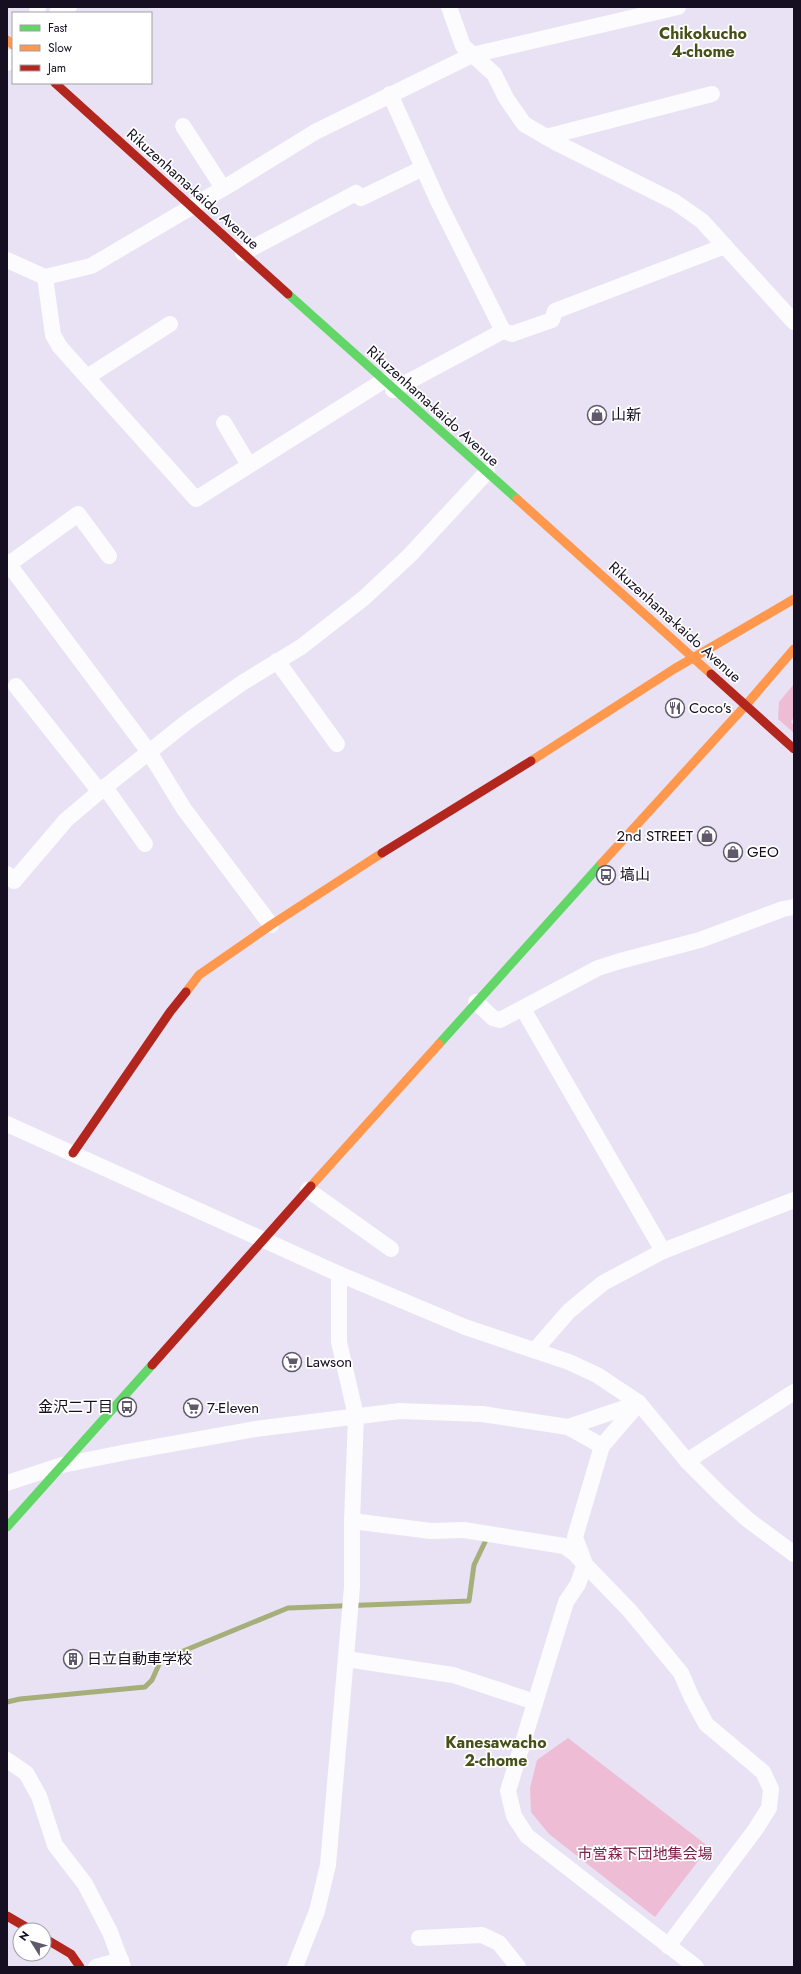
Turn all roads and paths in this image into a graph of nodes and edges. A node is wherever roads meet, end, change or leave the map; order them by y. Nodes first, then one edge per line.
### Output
1 (69, 7) edge
2 (449, 7) edge
3 (678, 7) edge
4 (59, 12) edge
5 (472, 55) junction
6 (56, 84) edge
7 (390, 94) junction
8 (712, 94) dead end
9 (183, 126) dead end
10 (546, 137) junction
11 (423, 168) junction
12 (223, 188) junction
13 (191, 206) junction
14 (725, 246) junction
15 (243, 253) junction
16 (7, 260) edge
17 (45, 277) junction
18 (794, 322) edge
19 (170, 324) dead end
20 (503, 331) junction
21 (87, 377) junction
22 (388, 385) junction
23 (224, 423) dead end
24 (249, 465) junction
25 (487, 472) junction
26 (109, 556) dead end
27 (8, 563) edge
28 (794, 599) edge
29 (794, 650) edge
30 (692, 658) junction
31 (277, 662) junction
32 (16, 686) dead end
33 (746, 705) junction
34 (337, 744) dead end
35 (794, 749) edge
36 (149, 752) junction
37 (103, 790) junction
38 (145, 844) dead end
39 (7, 874) edge
40 (794, 907) edge
41 (271, 925) junction
42 (476, 1002) junction
43 (523, 1009) junction
44 (7, 1124) edge
45 (73, 1153) junction
46 (308, 1190) junction
47 (794, 1200) edge
48 (265, 1239) junction
49 (391, 1249) dead end
50 (663, 1251) junction
51 (339, 1274) junction
52 (535, 1350) junction
53 (794, 1392) edge
54 (639, 1403) junction
55 (356, 1416) junction
56 (568, 1427) junction
57 (602, 1446) junction
58 (687, 1460) junction
59 (62, 1465) junction
60 (7, 1483) edge
61 (352, 1521) junction
62 (7, 1527) edge
63 (794, 1554) edge
64 (585, 1564) junction
65 (346, 1659) junction
66 (535, 1702) junction
67 (7, 1760) edge
68 (7, 1916) edge
69 (17, 1922) edge
70 (419, 1938) dead end
71 (52, 1943) edge
72 (668, 1946) junction
73 (122, 1963) edge
74 (80, 1967) edge
75 (96, 1967) edge
76 (295, 1967) edge
77 (518, 1967) edge
78 (696, 1967) edge

1 - 4 street
2 - 5 street
3 - 5 street
5 - 7 street
5 - 10 street
6 - 13 main road, Rikuzenhama-kaido Avenue
7 - 11 street
7 - 12 street
8 - 10 street
9 - 12 street
10 - 14 street
11 - 15 street
11 - 20 street
12 - 13 street
13 - 15 main road, Rikuzenhama-kaido Avenue
13 - 17 street
14 - 18 street
14 - 20 street
15 - 22 main road, Rikuzenhama-kaido Avenue
16 - 17 street
17 - 21 street
19 - 21 street
20 - 22 street
21 - 24 street
22 - 24 street
22 - 25 main road, Rikuzenhama-kaido Avenue
23 - 24 street
25 - 30 main road, Rikuzenhama-kaido Avenue
25 - 31 street
26 - 27 street
27 - 36 street
28 - 30 main road
29 - 33 main road
30 - 33 main road, Rikuzenhama-kaido Avenue
30 - 41 main road
31 - 34 street
31 - 36 street
32 - 37 street
33 - 35 main road, Rikuzenhama-kaido Avenue
33 - 42 main road
36 - 37 street
36 - 41 street
37 - 38 street
37 - 39 street
40 - 43 street
41 - 45 main road
42 - 43 street
42 - 46 main road
43 - 50 street
44 - 45 street
45 - 48 street
46 - 48 main road
46 - 49 street
47 - 50 street
48 - 51 street
48 - 59 main road
50 - 52 street
51 - 52 street
51 - 55 street
52 - 54 street
53 - 58 street
54 - 56 street
54 - 57 street
54 - 58 street
55 - 56 street
55 - 59 street
55 - 61 street
56 - 57 street
57 - 64 street
58 - 63 street
59 - 60 street
59 - 62 main road
61 - 64 street
61 - 65 street
64 - 66 street
64 - 72 street
65 - 66 street
65 - 76 street
66 - 72 street
67 - 73 street
68 - 69 main road
70 - 77 street
71 - 74 main road
72 - 78 street
73 - 75 street

